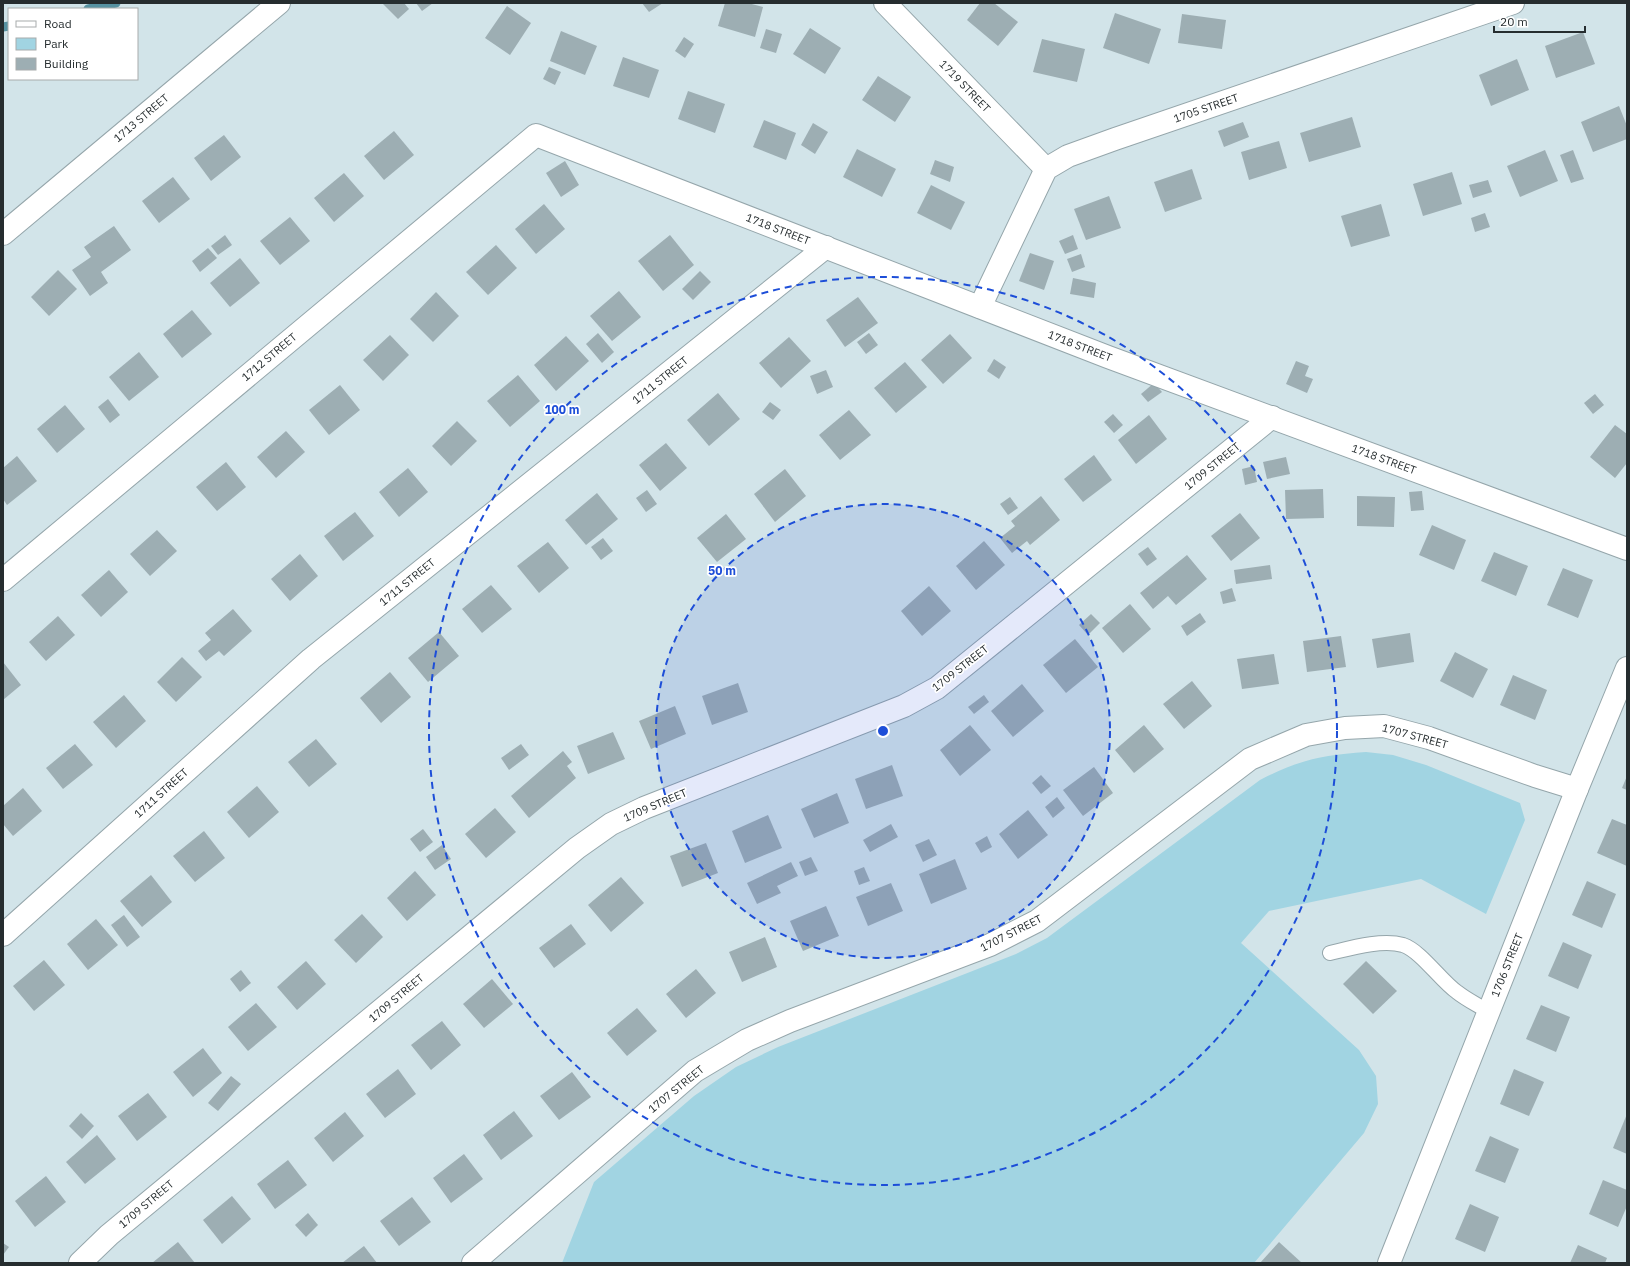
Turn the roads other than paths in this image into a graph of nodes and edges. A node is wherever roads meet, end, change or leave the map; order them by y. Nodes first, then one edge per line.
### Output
1 (279, 3) edge
2 (885, 3) edge
3 (1513, 3) edge
4 (536, 135) joint
5 (1046, 169) junction
6 (3, 234) edge
7 (826, 247) junction
8 (980, 307) junction
9 (1272, 418) junction
10 (1627, 549) edge
11 (3, 580) edge
12 (1627, 668) edge
13 (1577, 789) junction
14 (3, 935) edge
15 (1330, 953) dead end
16 (1489, 1012) junction
17 (80, 1263) edge
18 (474, 1263) edge
19 (1390, 1263) edge

1 - 6 street, 1713 STREET
2 - 5 street, 1719 STREET
3 - 5 street, 1705 STREET
4 - 7 street, 1718 STREET
4 - 11 street, 1712 STREET
5 - 8 street
7 - 8 street, 1718 STREET
7 - 14 street, 1711 STREET
8 - 9 street, 1718 STREET
9 - 10 street, 1718 STREET
9 - 17 street, 1709 STREET
12 - 13 street, 1706 STREET
13 - 16 street, 1706 STREET
13 - 18 street, 1707 STREET
15 - 16 lane
16 - 19 street, 1706 STREET

